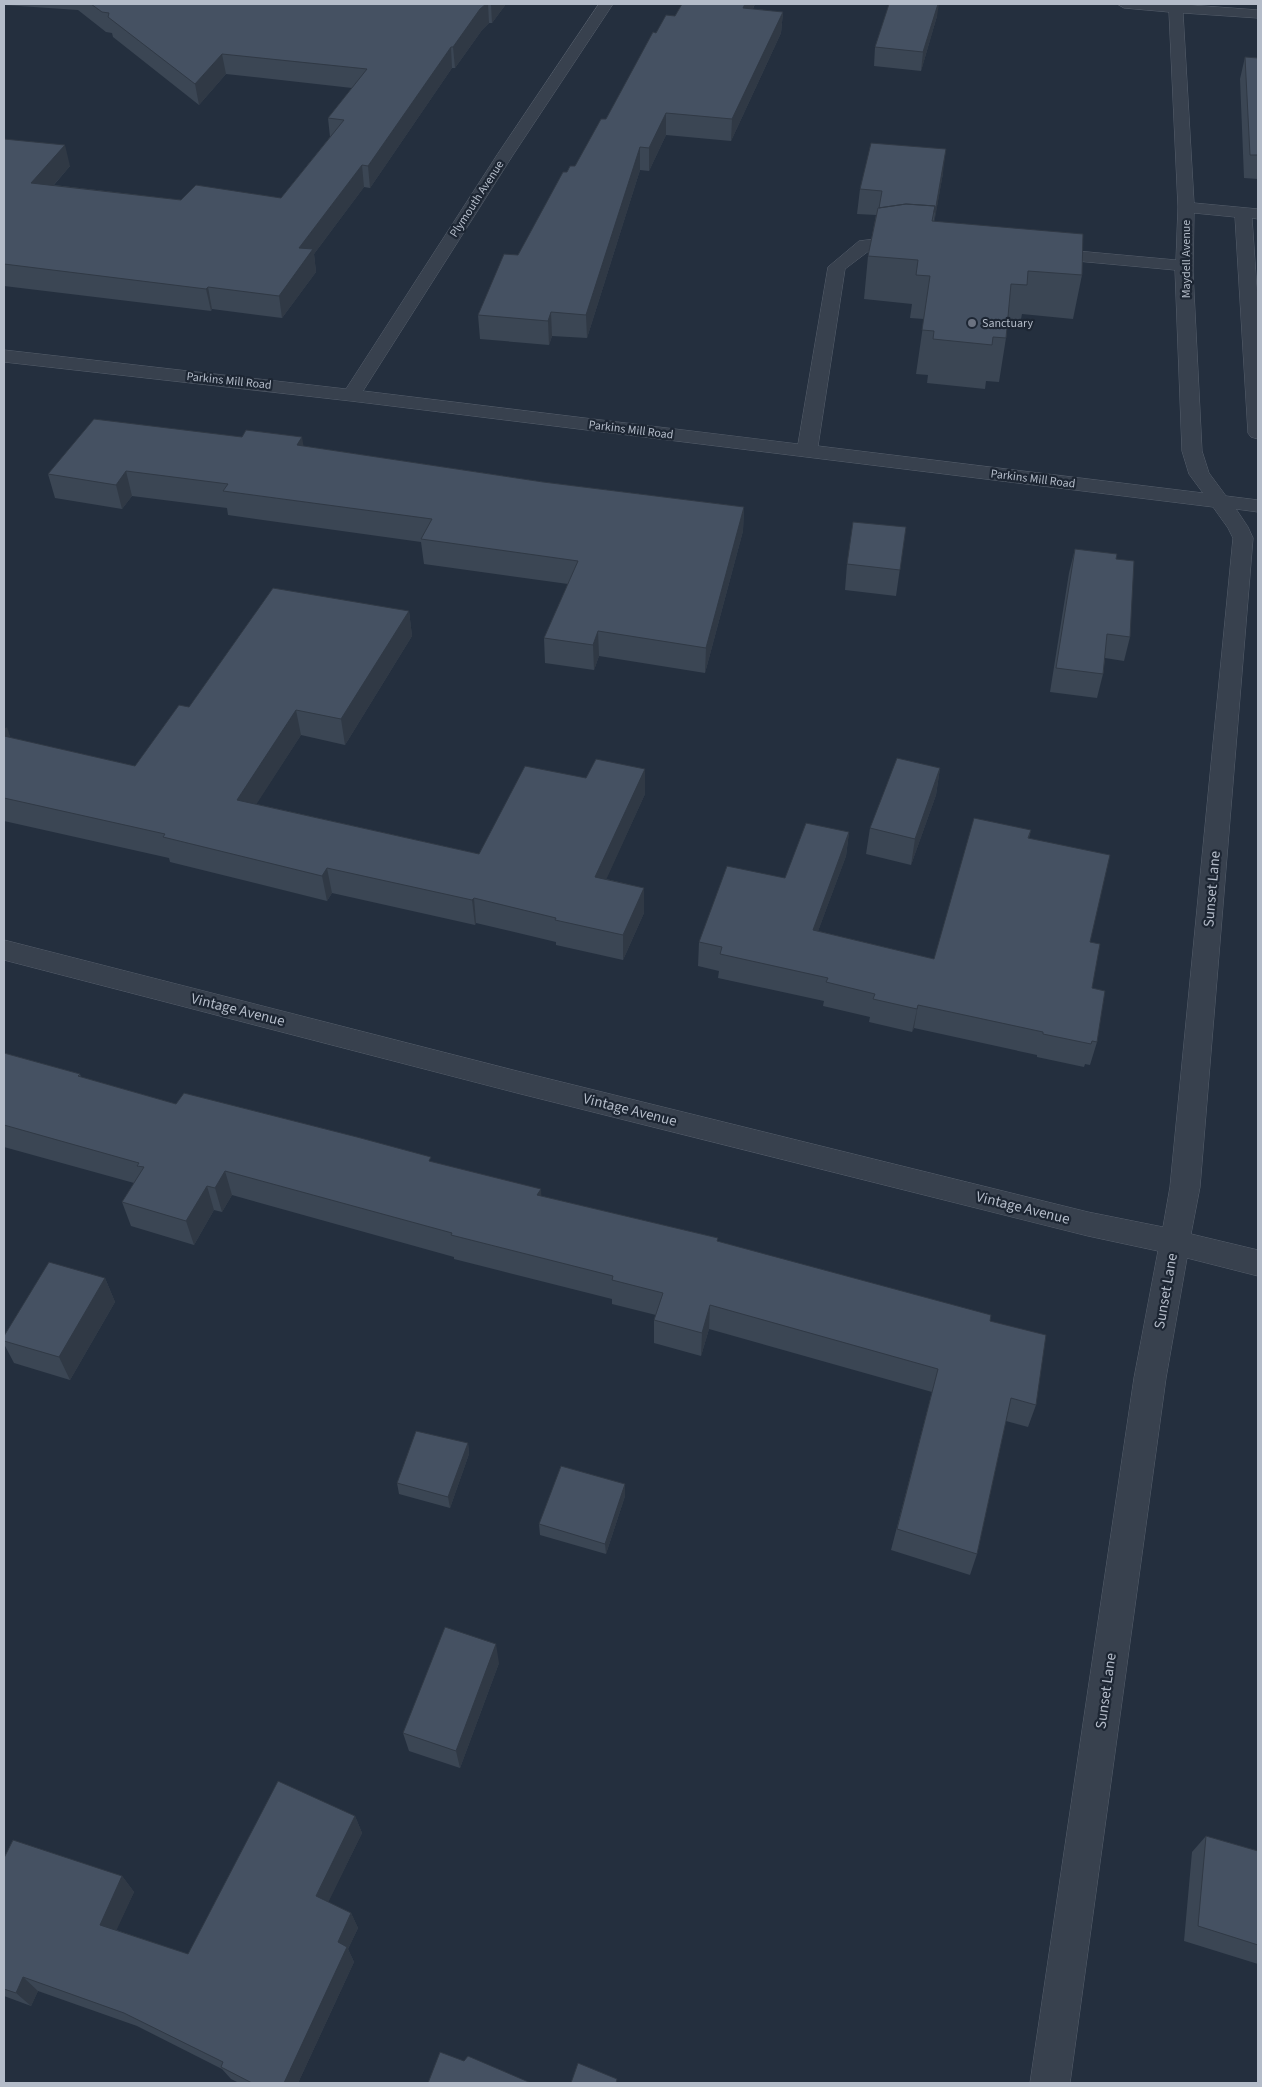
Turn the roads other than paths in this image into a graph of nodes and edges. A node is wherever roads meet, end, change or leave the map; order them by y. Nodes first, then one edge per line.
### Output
1 (606, 4) edge
2 (1124, 4) edge
3 (1176, 8) junction
4 (1258, 14) edge
5 (1186, 207) junction
6 (1251, 213) edge
7 (919, 241) edge
8 (1032, 252) edge
9 (1184, 266) junction
10 (4, 356) edge
11 (351, 395) junction
12 (1258, 432) edge
13 (808, 451) junction
14 (1220, 502) junction
15 (1258, 506) edge
16 (4, 950) edge
17 (1175, 1242) junction
18 (1258, 1263) edge
19 (1050, 2083) edge

1 - 11 street, Plymouth Avenue
2 - 3 street
3 - 4 street
3 - 5 street, Maydell Avenue
5 - 6 street
5 - 9 street, Maydell Avenue
6 - 12 street
7 - 13 street
8 - 9 street
9 - 14 street, Maydell Avenue
10 - 11 street, Parkins Mill Road
11 - 13 street, Parkins Mill Road
13 - 14 street, Parkins Mill Road
14 - 15 street, Parkins Mill Road
14 - 17 street, Sunset Lane
16 - 17 street, Vintage Avenue
17 - 18 street, Vintage Avenue
17 - 19 street, Sunset Lane

